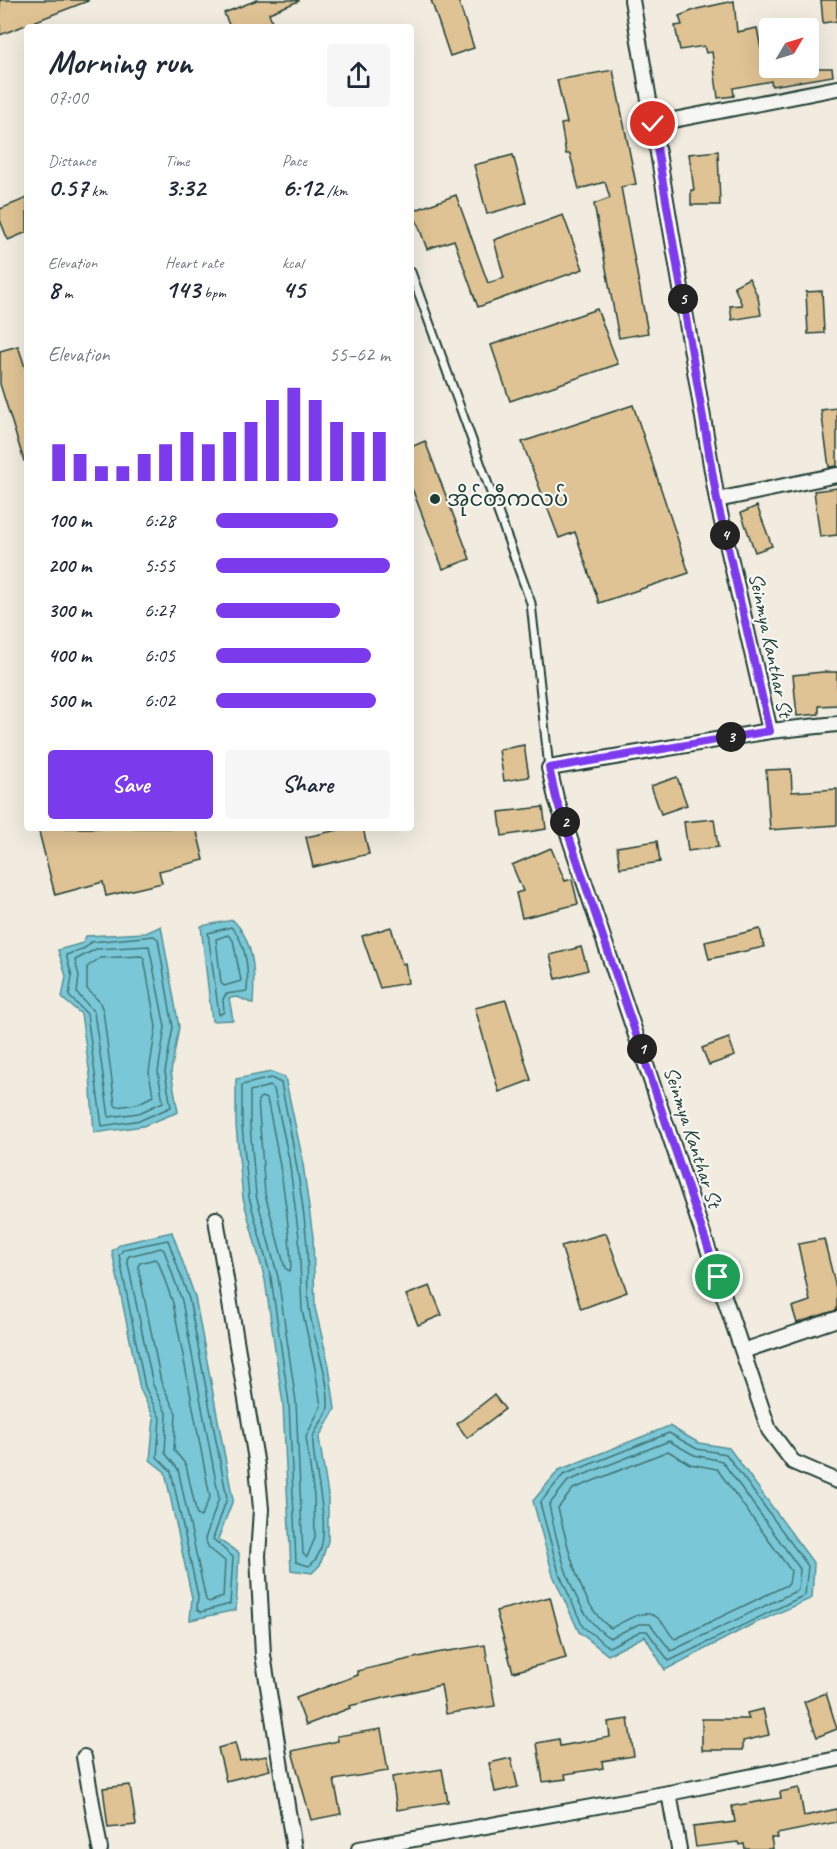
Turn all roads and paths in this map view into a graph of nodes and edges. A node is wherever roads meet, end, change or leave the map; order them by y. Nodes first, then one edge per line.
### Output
1 (632, 0) edge
2 (837, 88) edge
3 (653, 124) junction
4 (414, 280) edge
5 (837, 475) edge
6 (717, 500) junction
7 (837, 724) edge
8 (770, 731) junction
9 (549, 768) junction
10 (216, 1219) dead end
11 (837, 1319) edge
12 (743, 1351) junction
13 (837, 1481) edge
14 (84, 1757) dead end
15 (837, 1759) edge
16 (669, 1793) junction
17 (100, 1849) edge
18 (294, 1849) edge
19 (359, 1849) edge
20 (679, 1849) edge

1 - 3 street, Seinmya Kanthar St
2 - 3 street
3 - 6 street, Seinmya Kanthar St
4 - 9 lane
5 - 6 street
6 - 8 street, Seinmya Kanthar St
7 - 8 street
8 - 9 street, Seinmya Kanthar St
9 - 12 street, Seinmya Kanthar St
10 - 18 street
11 - 12 street
12 - 13 street, Seinmya Kanthar St
14 - 17 street
15 - 16 street
16 - 19 street
16 - 20 street

